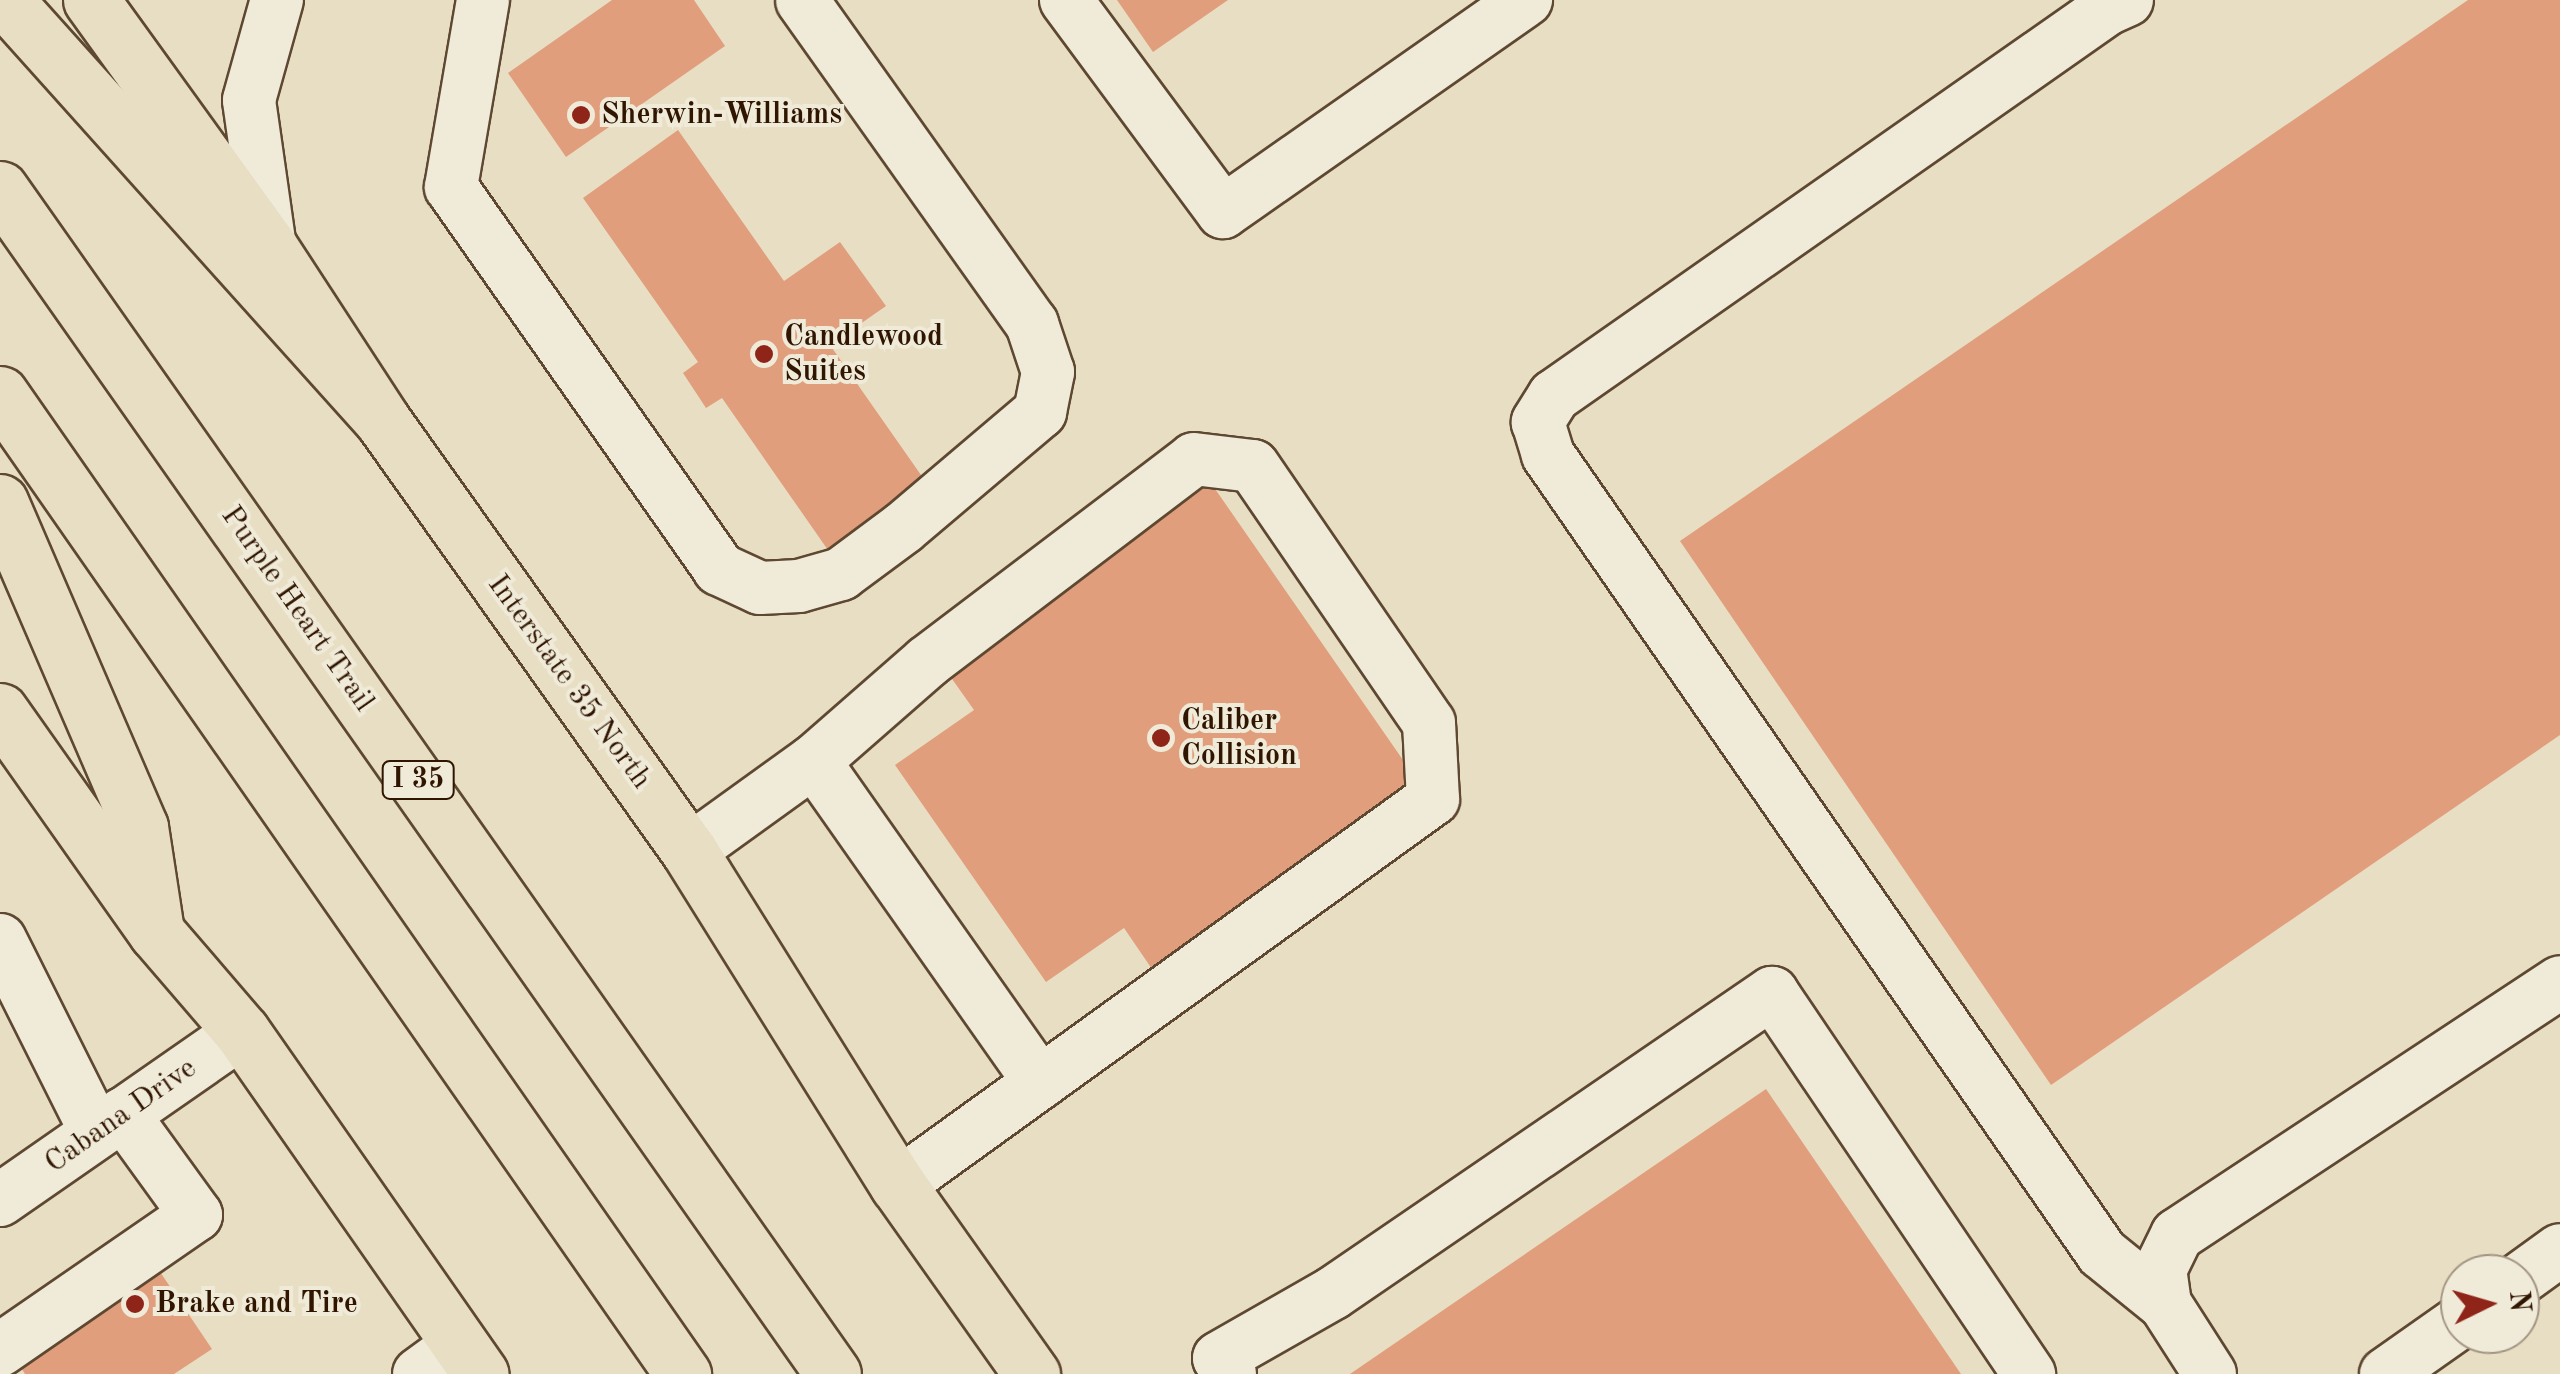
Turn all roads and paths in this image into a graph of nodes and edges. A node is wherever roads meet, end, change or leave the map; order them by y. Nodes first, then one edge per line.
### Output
1 (6, 0) edge
2 (92, 0) edge
3 (277, 0) edge
4 (483, 0) edge
5 (802, 0) edge
6 (1066, 0) edge
7 (1526, 0) edge
8 (2126, 0) edge
9 (0, 189) edge
10 (270, 248) junction
11 (0, 394) edge
12 (382, 420) junction
13 (0, 502) edge
14 (0, 710) edge
15 (814, 760) junction
16 (690, 851) junction
17 (156, 932) junction
18 (0, 940) edge
19 (2560, 982) edge
20 (242, 1032) junction
21 (1040, 1082) junction
22 (110, 1123) junction
23 (898, 1185) junction
24 (0, 1200) edge
25 (2165, 1304) junction
26 (2440, 1336) edge
27 (0, 1350) edge
28 (454, 1364) edge
29 (1211, 1369) edge
30 (683, 1374) edge
31 (833, 1374) edge
32 (1032, 1374) edge
33 (2029, 1374) edge
34 (2210, 1374) edge
35 (2386, 1374) edge

1 - 12 main road
2 - 10 main road, Interstate 35 North
3 - 10 street
4 - 5 street
6 - 7 street
8 - 25 street
9 - 31 main road, Purple Heart Trail / I 35
10 - 12 main road, Interstate 35 North
11 - 30 main road
12 - 16 main road, Interstate 35 North
13 - 17 main road
14 - 17 main road
15 - 16 street
15 - 21 street
15 - 21 street
16 - 23 main road, Interstate 35 North
17 - 20 main road
18 - 22 street
19 - 25 street
20 - 22 street, Cabana Drive
20 - 28 main road
21 - 23 street
22 - 24 street, Cabana Drive
22 - 27 street
23 - 32 main road, Interstate 35 North
25 - 34 street
26 - 35 street
29 - 33 street

